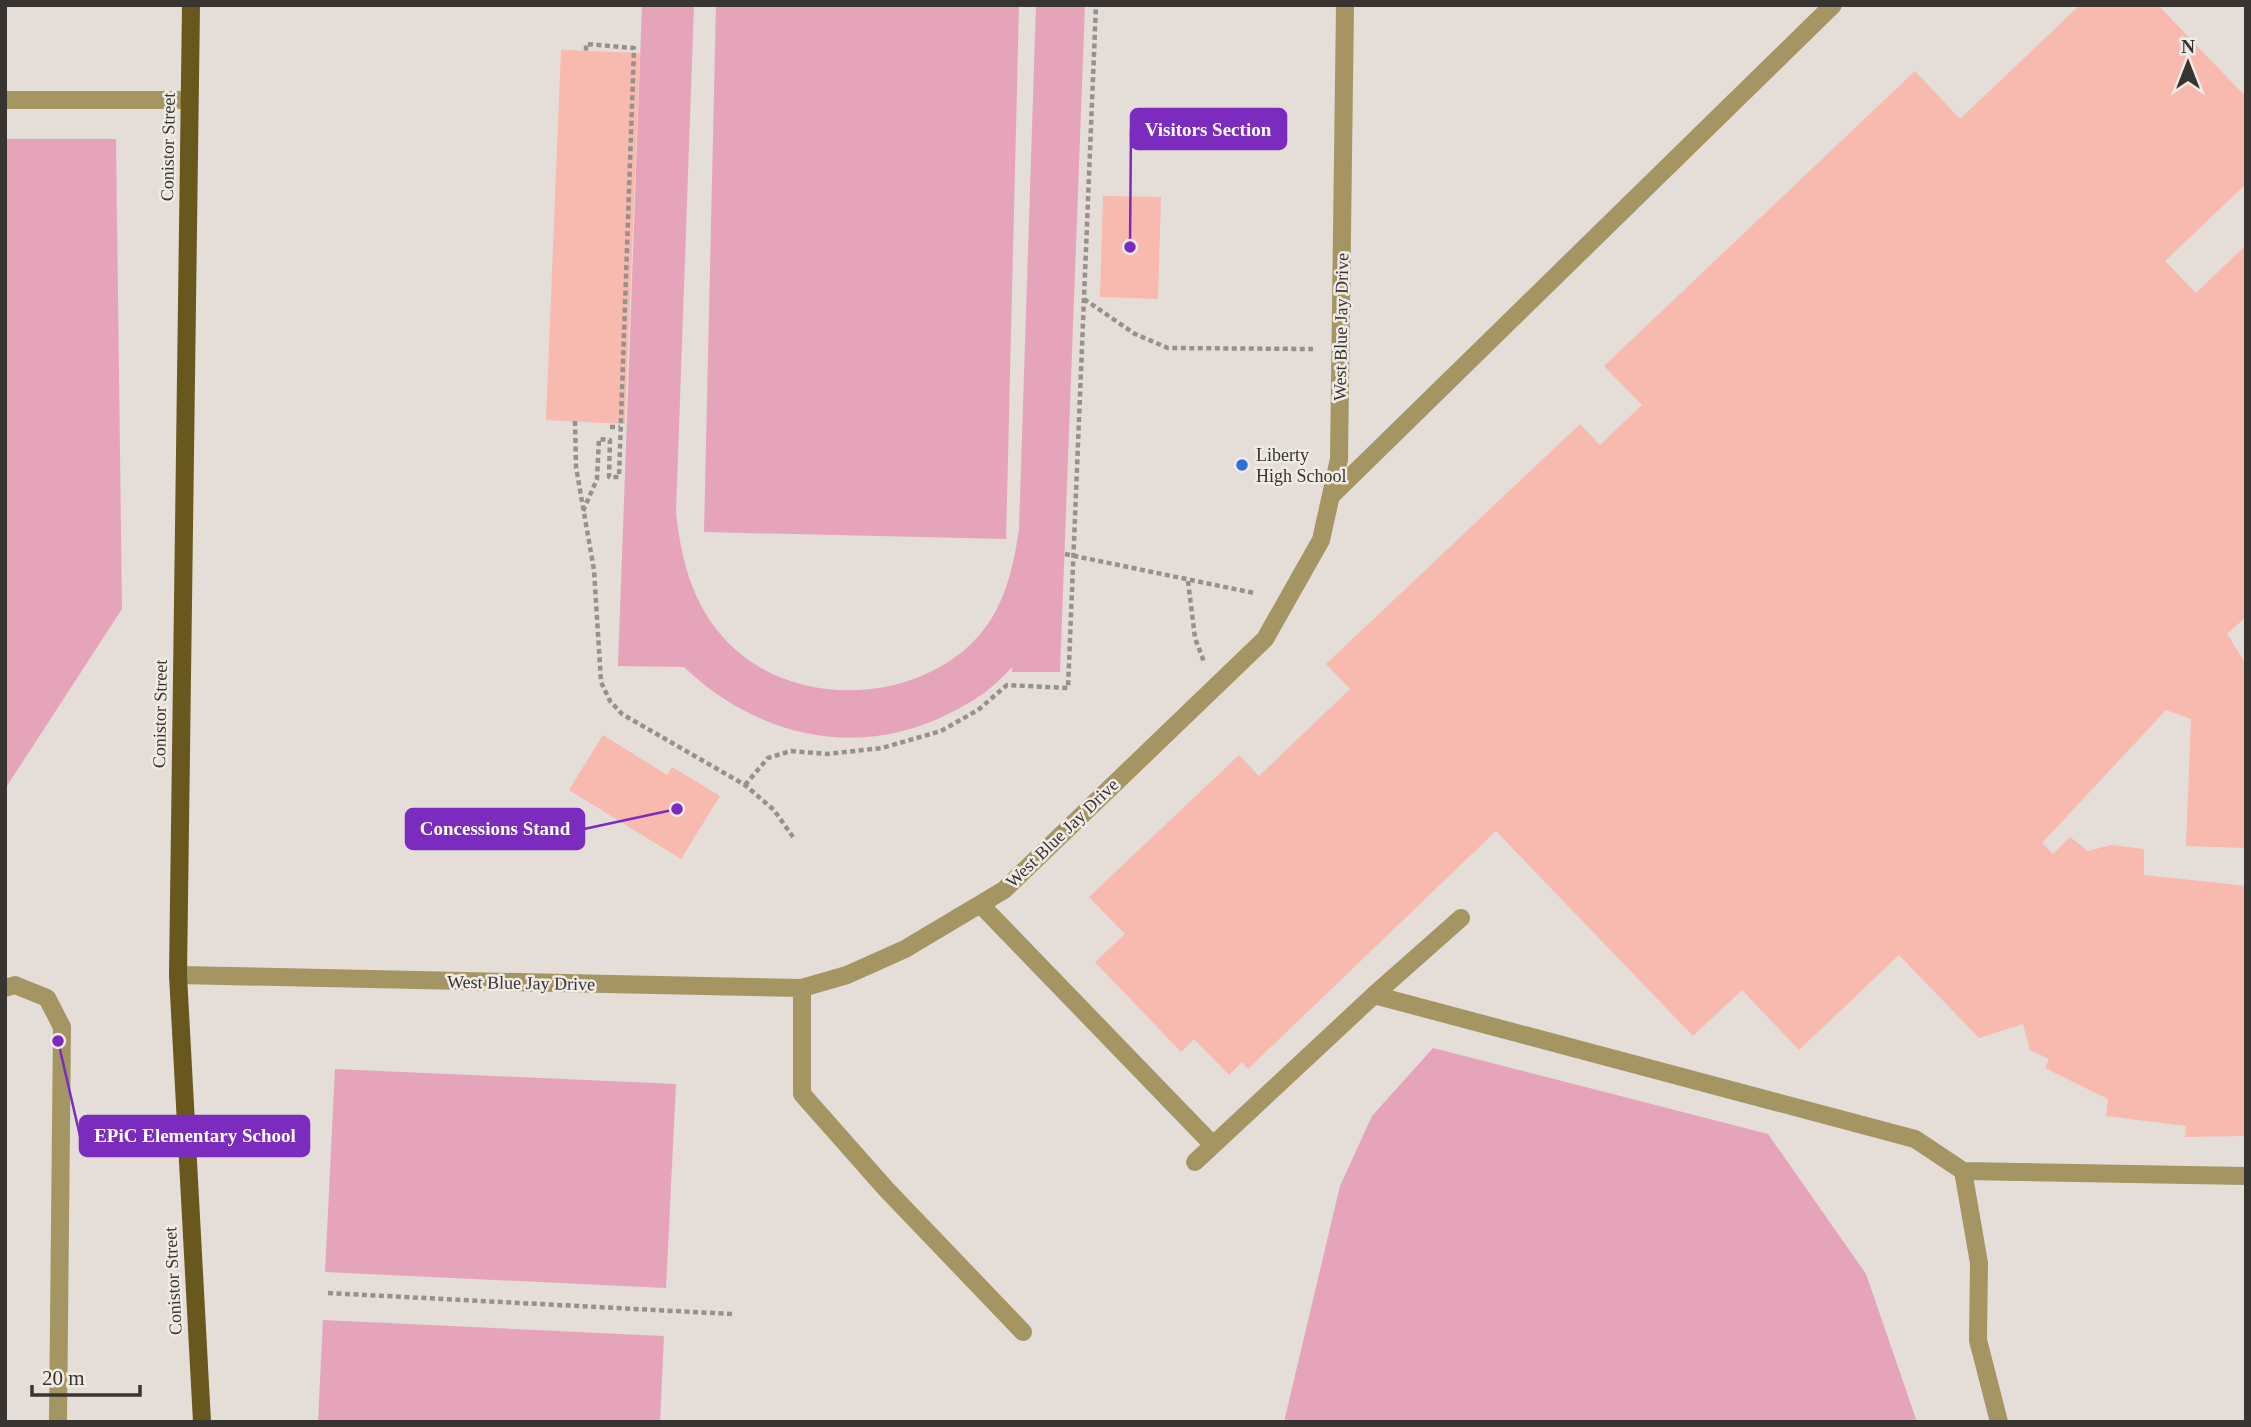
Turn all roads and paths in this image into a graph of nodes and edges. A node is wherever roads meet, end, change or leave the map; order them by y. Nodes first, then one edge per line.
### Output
1 (191, 5) edge
2 (1096, 5) edge
3 (1345, 5) edge
4 (1833, 5) edge
5 (586, 52) dead end
6 (5, 100) edge
7 (189, 100) junction
8 (1084, 299) junction
9 (1314, 349) dead end
10 (575, 421) dead end
11 (610, 427) dead end
12 (620, 427) junction
13 (1331, 496) junction
14 (583, 510) junction
15 (1065, 554) dead end
16 (1073, 555) junction
17 (1188, 581) junction
18 (1254, 593) dead end
19 (1207, 672) dead end
20 (745, 785) junction
21 (793, 837) dead end
22 (981, 905) junction
23 (1461, 918) dead end
24 (178, 975) junction
25 (5, 988) edge
26 (802, 988) junction
27 (1374, 995) junction
28 (1213, 1145) junction
29 (1195, 1161) dead end
30 (1963, 1171) junction
31 (2246, 1176) edge
32 (328, 1293) dead end
33 (732, 1314) dead end
34 (1023, 1332) dead end
35 (58, 1422) edge
36 (202, 1422) edge
37 (1999, 1422) edge

1 - 7 main road, Conistor Street
2 - 8 path
3 - 13 lane, West Blue Jay Drive
4 - 13 lane
5 - 12 path
6 - 7 lane
7 - 24 main road, Conistor Street
8 - 9 path
8 - 16 path
10 - 14 path
11 - 12 path
12 - 14 path
13 - 22 lane, West Blue Jay Drive
14 - 20 path
15 - 16 path
16 - 17 path
16 - 20 path
17 - 18 path
17 - 19 path
20 - 21 path
22 - 26 lane, West Blue Jay Drive
22 - 28 lane
23 - 27 lane
24 - 26 lane, West Blue Jay Drive
24 - 36 main road, Conistor Street
25 - 35 lane
26 - 34 lane
27 - 28 lane
27 - 30 lane
28 - 29 lane
30 - 31 lane
30 - 37 lane
32 - 33 path

